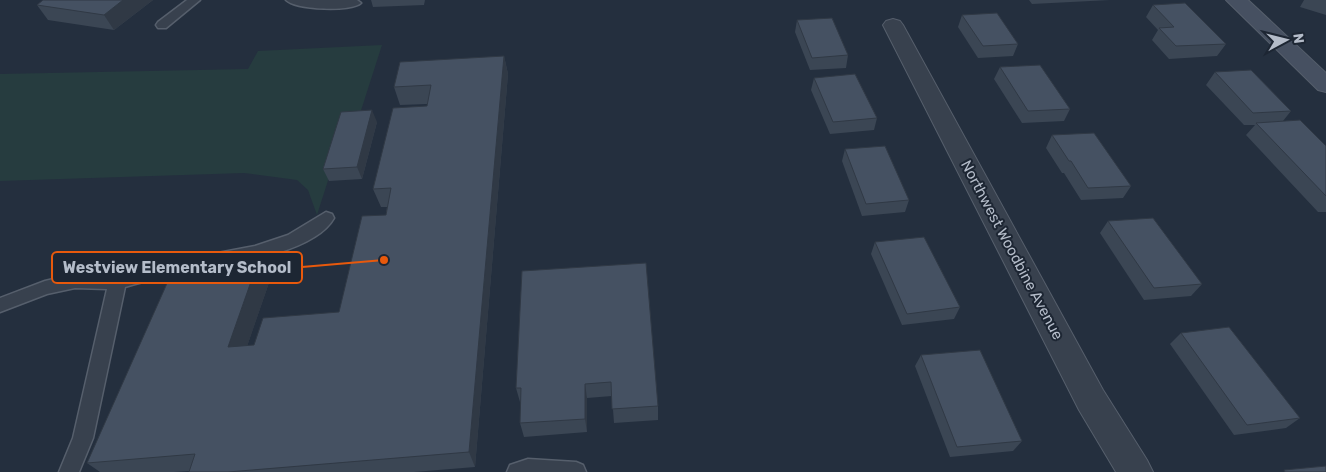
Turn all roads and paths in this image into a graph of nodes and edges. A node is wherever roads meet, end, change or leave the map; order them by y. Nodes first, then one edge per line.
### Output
1 (194, 0) edge
2 (292, 0) edge
3 (1236, 0) edge
4 (355, 3) dead end
5 (162, 25) dead end
6 (893, 25) dead end
7 (1326, 84) edge
8 (326, 218) dead end
9 (117, 282) junction
10 (0, 305) edge
11 (69, 472) edge
12 (517, 472) edge
13 (576, 472) edge
14 (1135, 472) edge

1 - 5 lane
2 - 4 lane
3 - 7 street
6 - 14 street, Northwest Woodbine Avenue
8 - 9 lane
9 - 10 lane
9 - 11 lane
12 - 13 lane

